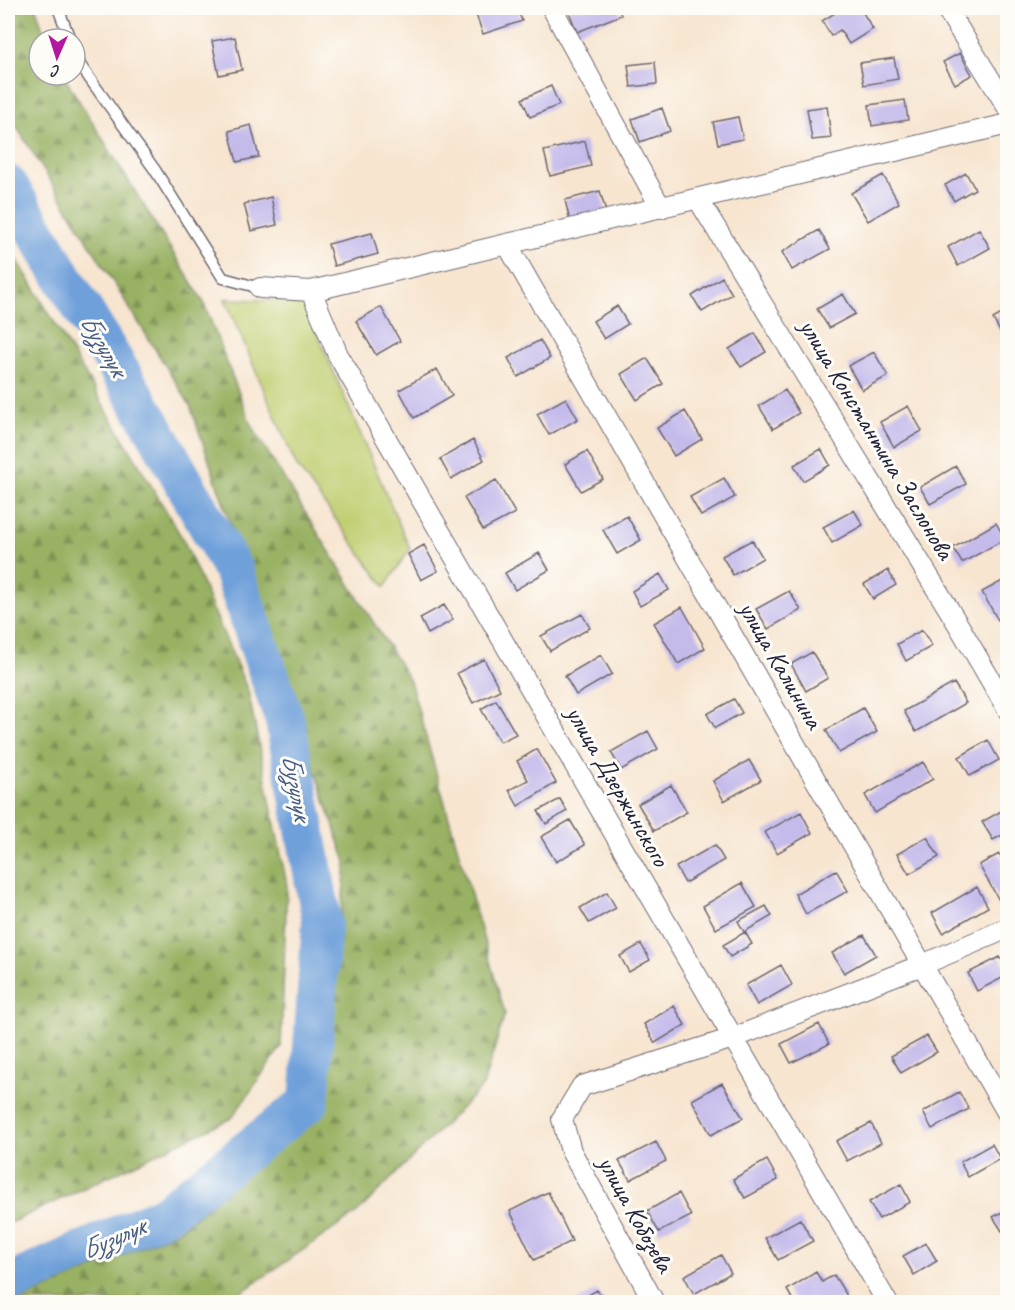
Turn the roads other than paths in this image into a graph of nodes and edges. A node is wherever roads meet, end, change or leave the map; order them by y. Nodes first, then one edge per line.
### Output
1 (58, 8) edge
2 (552, 8) edge
3 (946, 8) edge
4 (65, 27) edge
5 (87, 75) edge
6 (1008, 108) edge
7 (1008, 124) edge
8 (698, 199) junction
9 (661, 208) junction
10 (507, 244) junction
11 (260, 288) joint
12 (311, 291) junction
13 (1008, 710) edge
14 (1008, 928) edge
15 (922, 965) junction
16 (733, 1038) junction
17 (1008, 1114) edge
18 (654, 1302) edge
19 (887, 1302) edge

1 - 4 lane
2 - 9 street
3 - 6 street
5 - 11 lane
7 - 8 street
8 - 9 street
8 - 13 street, улица Константина Заслонова
9 - 10 street
10 - 12 street
10 - 15 street, улица Калинина
11 - 12 street
12 - 16 street, улица Дзержинского
14 - 15 street, улица Кобозева
15 - 16 street, улица Кобозева
15 - 17 street, улица Калинина
16 - 18 street, улица Кобозева
16 - 19 street, улица Дзержинского

